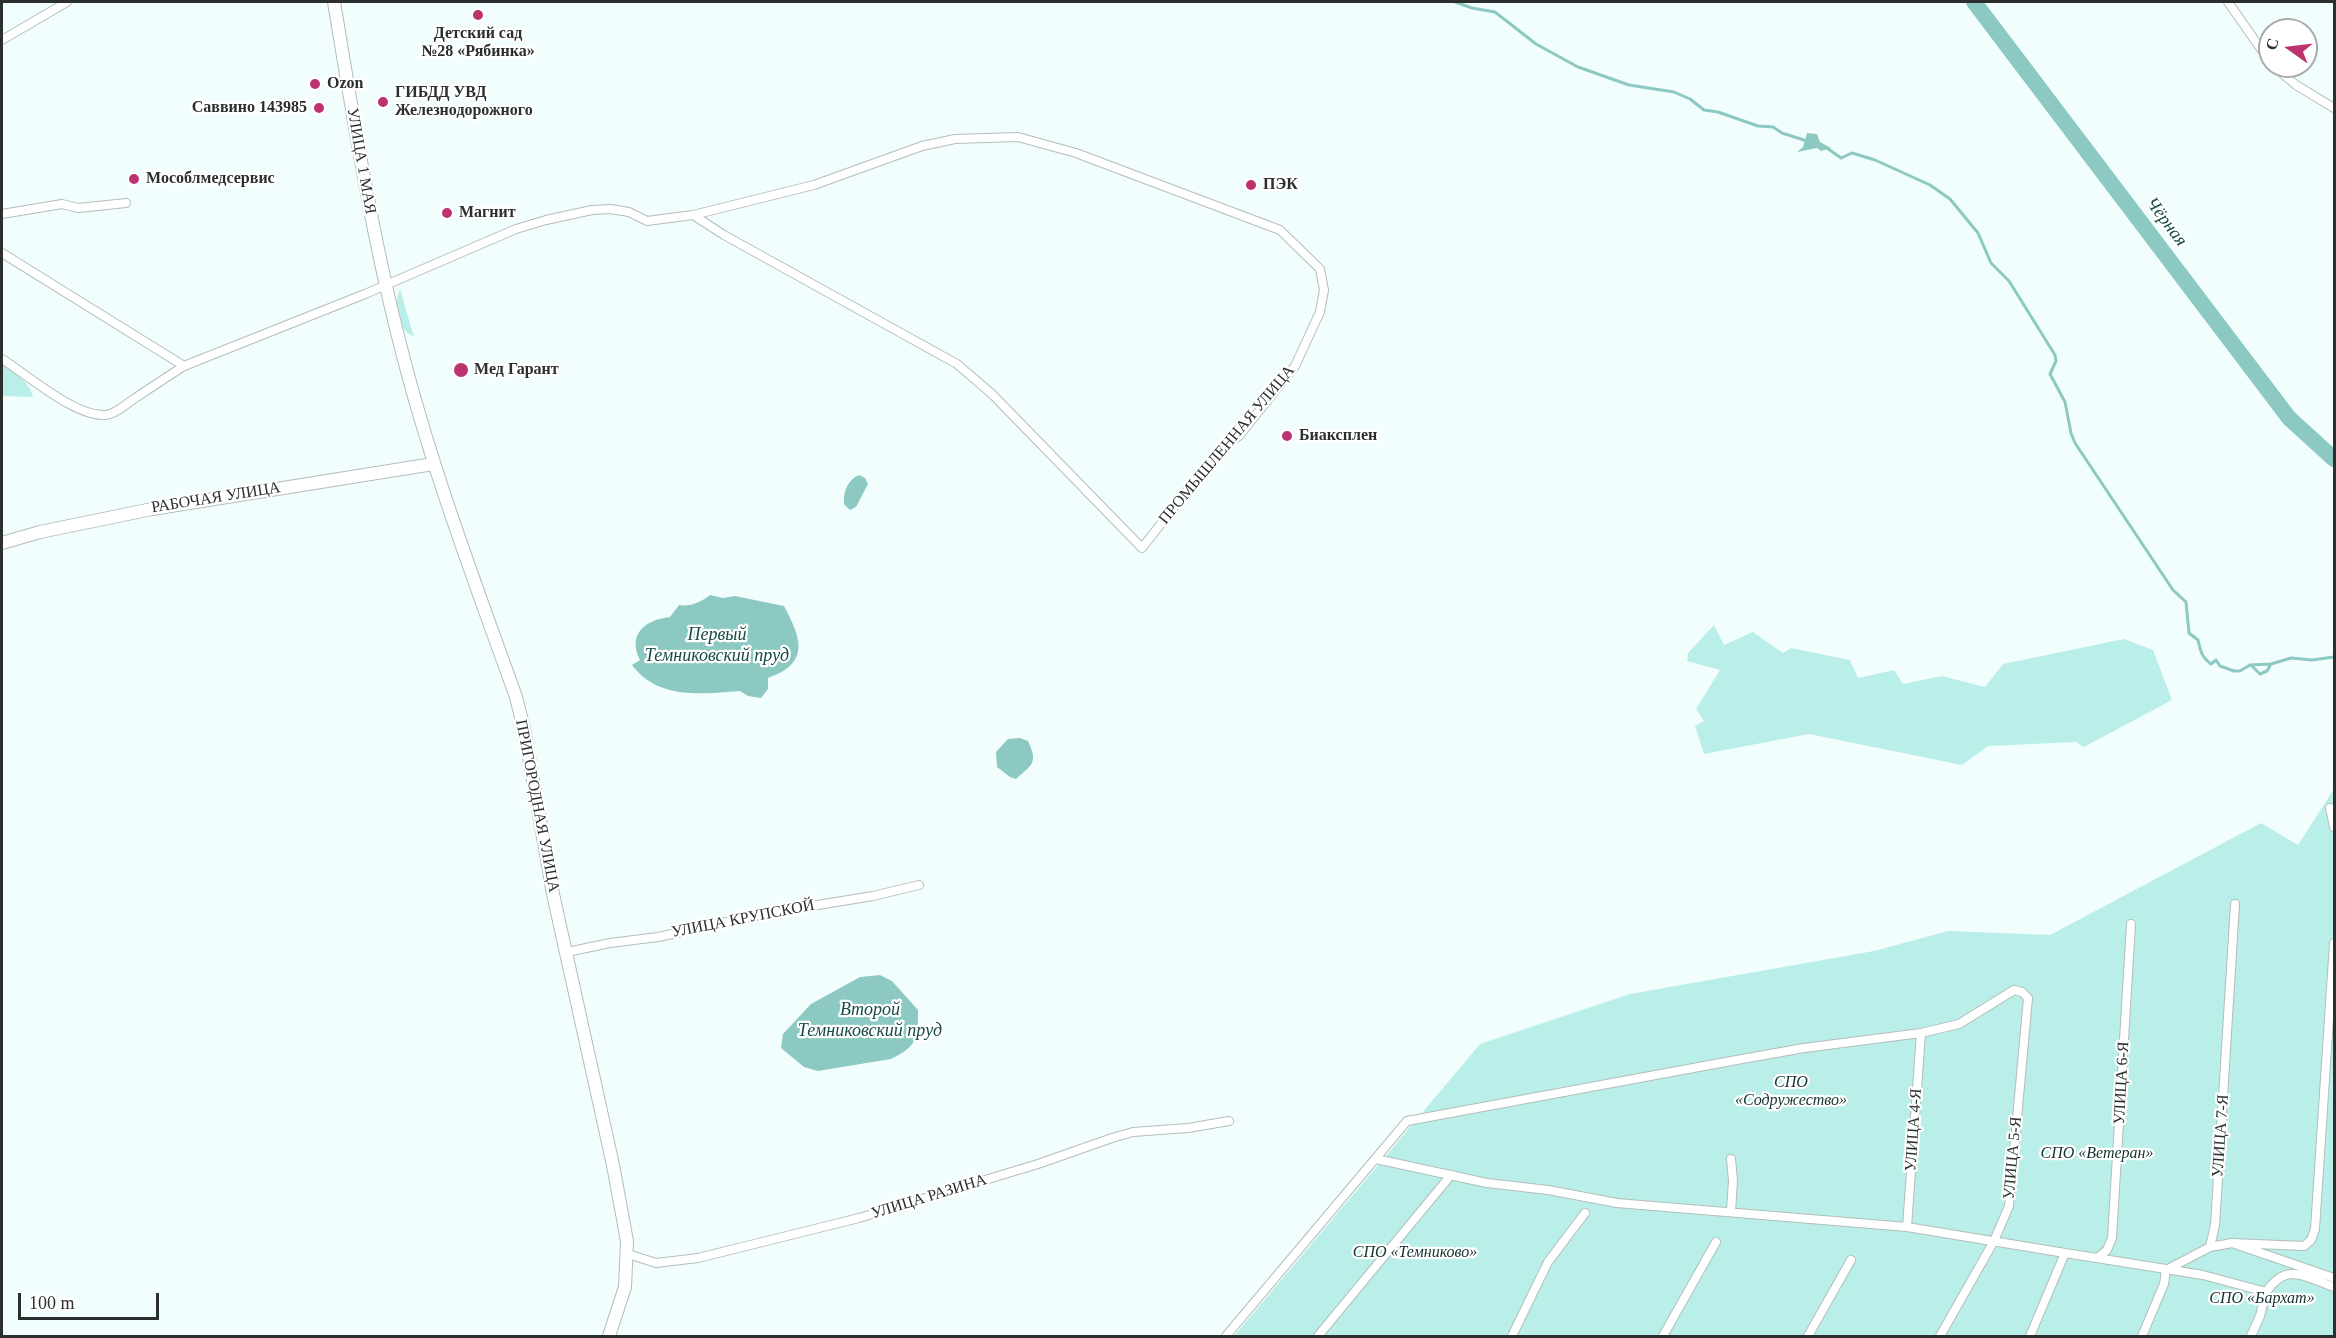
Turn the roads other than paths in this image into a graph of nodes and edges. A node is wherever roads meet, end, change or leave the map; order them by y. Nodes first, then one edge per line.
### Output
1 (67, 2) edge
2 (334, 2) edge
3 (2228, 2) edge
4 (2, 40) edge
5 (2258, 45) edge
6 (2288, 78) edge
7 (2334, 108) edge
8 (126, 203) dead end
9 (2, 214) edge
10 (693, 215) junction
11 (2, 253) edge
12 (385, 285) junction
13 (2, 359) edge
14 (184, 366) junction
15 (434, 464) junction
16 (2, 543) edge
17 (2330, 808) dead end
18 (2334, 827) edge
19 (919, 885) dead end
20 (2235, 904) dead end
21 (2131, 924) dead end
22 (2334, 943) edge
23 (567, 952) junction
24 (1921, 1033) junction
25 (1228, 1121) dead end
26 (1376, 1159) junction
27 (1731, 1159) dead end
28 (1451, 1175) junction
29 (1731, 1211) junction
30 (1585, 1213) dead end
31 (1908, 1227) junction
32 (1994, 1241) junction
33 (1716, 1242) dead end
34 (2232, 1243) junction
35 (2210, 1247) junction
36 (2065, 1253) junction
37 (628, 1254) junction
38 (2097, 1258) junction
39 (1851, 1260) dead end
40 (2166, 1270) junction
41 (2334, 1278) edge
42 (2334, 1287) edge
43 (2266, 1292) junction
44 (609, 1336) edge
45 (1226, 1336) edge
46 (1318, 1336) edge
47 (1512, 1336) edge
48 (1663, 1336) edge
49 (1808, 1336) edge
50 (1941, 1336) edge
51 (2030, 1336) edge
52 (2142, 1336) edge
53 (2251, 1336) edge

1 - 4 street
2 - 12 street, УЛИЦА 1 МАЯ
3 - 5 street
6 - 7 street
8 - 9 street
10 - 10 street, ПРОМЫШЛЕННАЯ УЛИЦА
10 - 12 street, ПРОМЫШЛЕННАЯ УЛИЦА
11 - 14 street
12 - 14 street, ПРОМЫШЛЕННАЯ УЛИЦА
12 - 15 street, ПРИГОРОДНАЯ УЛИЦА
13 - 14 street, ПРОМЫШЛЕННАЯ УЛИЦА
15 - 16 street, РАБОЧАЯ УЛИЦА
15 - 23 street, ПРИГОРОДНАЯ УЛИЦА
17 - 18 street
19 - 23 street, УЛИЦА КРУПСКОЙ
20 - 35 street, УЛИЦА 7-Я
21 - 38 street, УЛИЦА 6-Я
22 - 34 street
23 - 37 street, ПРИГОРОДНАЯ УЛИЦА
24 - 26 street
24 - 31 street, УЛИЦА 4-Я
24 - 32 street, УЛИЦА 5-Я
25 - 37 street, УЛИЦА РАЗИНА
26 - 28 street
26 - 45 street
27 - 29 street
28 - 29 street
28 - 46 street
29 - 31 street
30 - 47 street
31 - 32 street
32 - 36 street
32 - 50 street, УЛИЦА 5-Я
33 - 48 street
34 - 35 street
34 - 41 street
35 - 40 street
36 - 38 street
36 - 51 street
37 - 44 street, ПРИГОРОДНАЯ УЛИЦА
38 - 40 street
39 - 49 street
40 - 43 street
40 - 52 street
42 - 43 street
43 - 53 street

